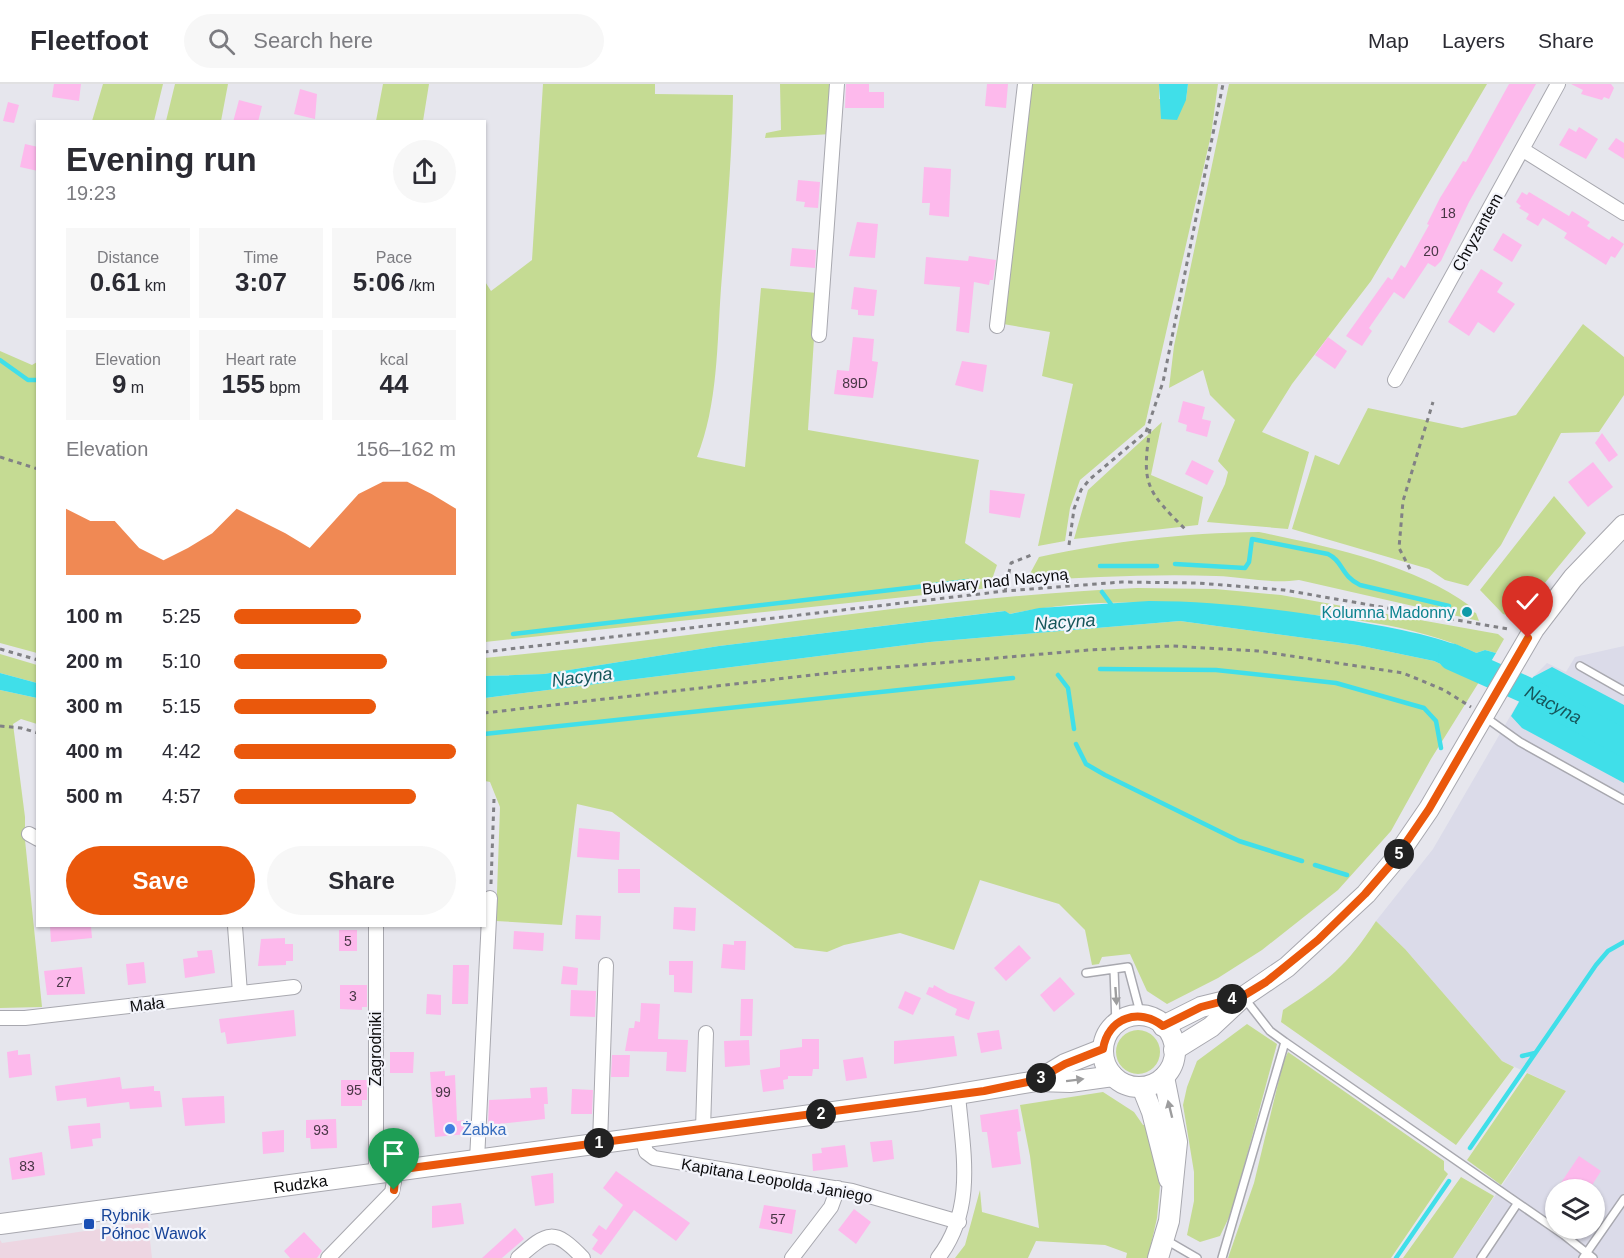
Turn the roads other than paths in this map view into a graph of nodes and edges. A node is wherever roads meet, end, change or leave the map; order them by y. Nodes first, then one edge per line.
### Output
1 (837, 84) edge
2 (1025, 84) edge
3 (1558, 84) edge
4 (1523, 150) junction
5 (1624, 213) edge
6 (997, 326) dead end
7 (819, 335) dead end
8 (1395, 380) dead end
9 (1624, 525) edge
10 (1580, 666) dead end
11 (1624, 691) edge
12 (1486, 710) junction
13 (1624, 800) edge
14 (490, 898) road end
15 (235, 927) edge
16 (376, 927) edge
17 (606, 965) dead end
18 (1114, 969) junction
19 (1086, 973) dead end
20 (294, 987) dead end
21 (240, 993) junction
22 (1243, 996) junction
23 (1141, 1016) junction
24 (0, 1018) edge
25 (1116, 1024) junction
26 (1163, 1026) junction
27 (706, 1033) dead end
28 (1285, 1042) junction
29 (1103, 1049) junction
30 (1174, 1050) junction
31 (1113, 1076) junction
32 (1164, 1077) junction
33 (1037, 1080) junction
34 (1142, 1087) junction
35 (958, 1095) junction
36 (703, 1129) junction
37 (642, 1137) junction
38 (600, 1143) junction
39 (477, 1160) junction
40 (396, 1170) junction
41 (376, 1173) junction
42 (838, 1188) junction
43 (1172, 1190) junction
44 (1624, 1199) edge
45 (1517, 1204) junction
46 (959, 1222) junction
47 (0, 1224) edge
48 (1161, 1249) edge
49 (1587, 1257) edge
50 (328, 1258) edge
51 (518, 1258) edge
52 (583, 1258) edge
53 (792, 1258) edge
54 (938, 1258) edge
55 (1197, 1258) edge
56 (1222, 1258) edge
57 (1481, 1258) edge

1 - 7 street
2 - 6 street
3 - 4 street, Chryzantem
4 - 5 street
4 - 8 street, Chryzantem
9 - 12 main road
10 - 11 lane
12 - 13 lane
12 - 22 main road
14 - 39 street
15 - 21 street
16 - 41 street, Zagrodniki
17 - 38 street
18 - 19 lane
18 - 23 lane
18 -> 25 lane
20 - 21 street, Mała
21 - 24 street, Mała
22 - 26 main road
22 - 28 lane
22 - 30 main road
23 - 25 main road
23 - 26 main road
25 - 29 main road
26 - 30 main road
27 - 36 street
28 - 45 lane
28 - 56 lane
29 - 31 main road
29 - 33 main road, Rudzka
30 - 32 main road
33 -> 31 main road, Rudzka
31 - 34 main road
32 - 34 main road
43 -> 32 main road
33 - 35 main road, Rudzka
34 - 43 main road
35 - 36 main road, Rudzka
35 - 46 street
36 - 37 main road, Rudzka
37 - 38 main road, Rudzka
37 - 42 street, Kapitana Leopolda Janiego
38 - 39 main road, Rudzka
39 - 40 main road, Rudzka
40 - 41 main road, Rudzka
40 - 50 street
41 - 47 main road, Rudzka
42 - 46 street, Kapitana Leopolda Janiego
42 - 53 street
43 - 48 main road
44 - 49 lane
45 - 49 lane
45 - 57 lane
46 - 54 street
48 - 55 lane
51 - 52 street

